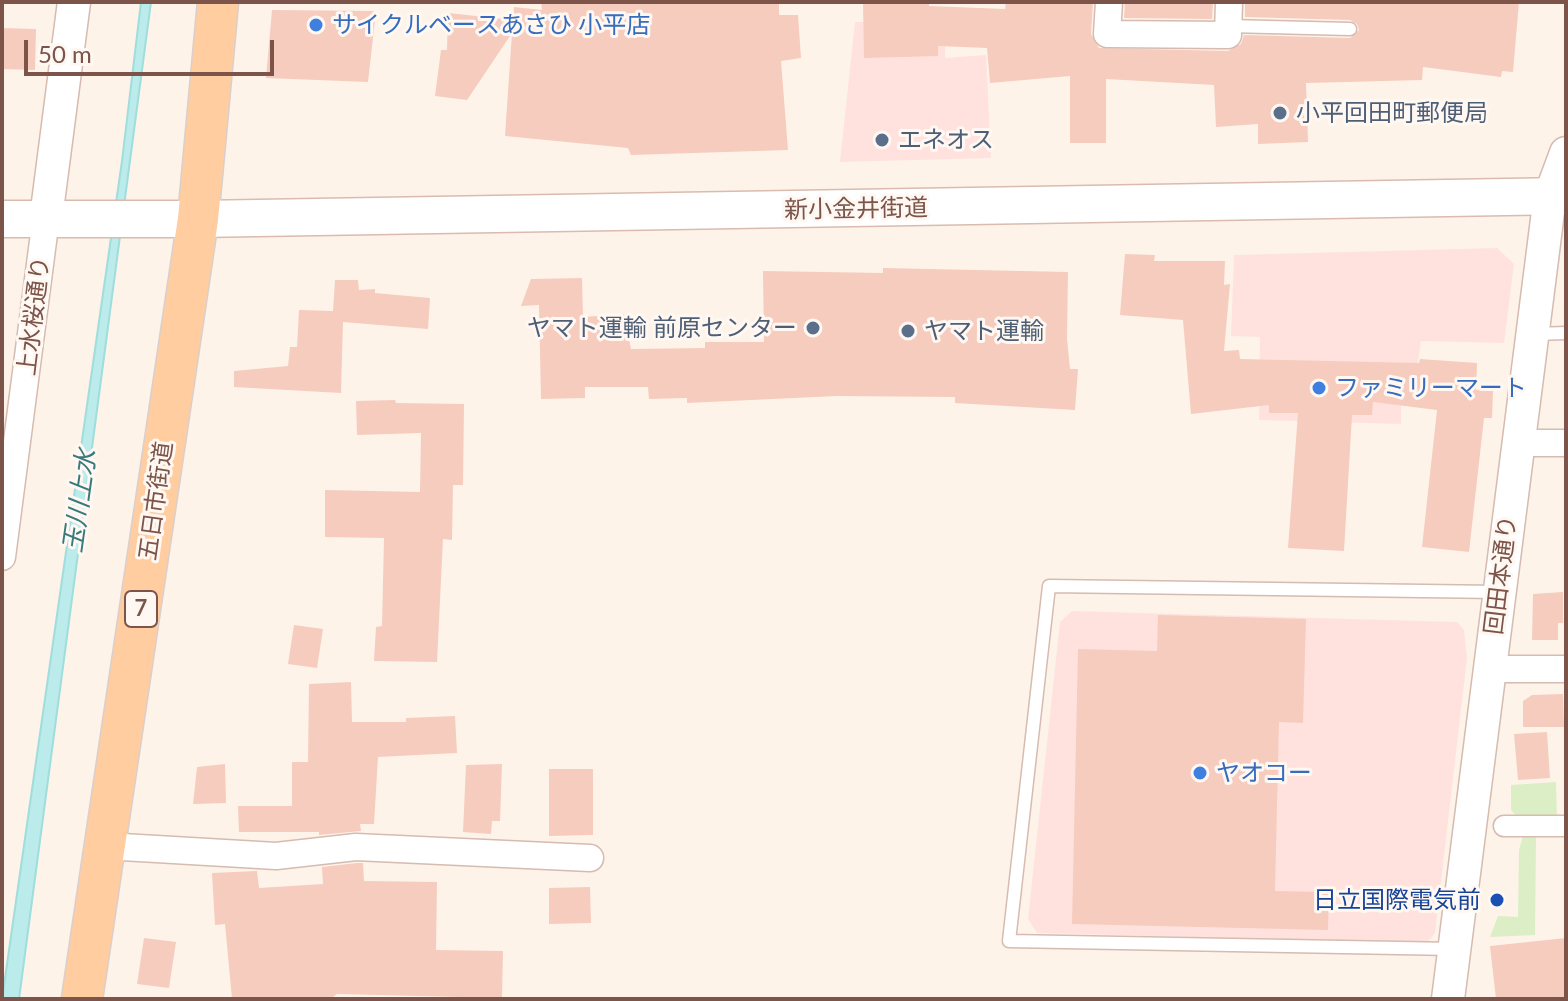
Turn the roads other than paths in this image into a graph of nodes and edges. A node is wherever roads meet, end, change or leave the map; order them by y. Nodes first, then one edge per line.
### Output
1 (74, 2) edge
2 (218, 2) edge
3 (1109, 2) edge
4 (1229, 14) edge
5 (1350, 29) dead end
6 (1566, 153) edge
7 (1558, 196) edge
8 (46, 218) junction
9 (2, 219) edge
10 (198, 219) junction
11 (1566, 333) edge
12 (1532, 334) junction
13 (1517, 443) junction
14 (1566, 443) edge
15 (2, 557) edge
16 (1498, 592) junction
17 (1490, 669) junction
18 (1566, 669) edge
19 (1504, 826) dead end
20 (1566, 826) edge
21 (105, 846) junction
22 (590, 858) dead end
23 (1454, 949) junction
24 (82, 999) edge
25 (1448, 999) edge

1 - 8 street
2 - 10 main road, 五日市街道 / 7
3 - 4 street
4 - 5 lane
6 - 7 street, 回田本通り
7 - 10 main road, 新小金井街道
7 - 12 street, 回田本通り
8 - 9 main road
8 - 10 main road, 新小金井街道
8 - 15 street, 上水桜通り
10 - 21 main road, 五日市街道 / 7
11 - 12 lane
12 - 13 street, 回田本通り
13 - 14 street
13 - 16 street, 回田本通り
16 - 17 street, 回田本通り
16 - 23 lane
17 - 18 street
17 - 23 street, 回田本通り
19 - 20 street
21 - 22 street
21 - 24 main road, 五日市街道 / 7
23 - 25 street, 回田本通り

